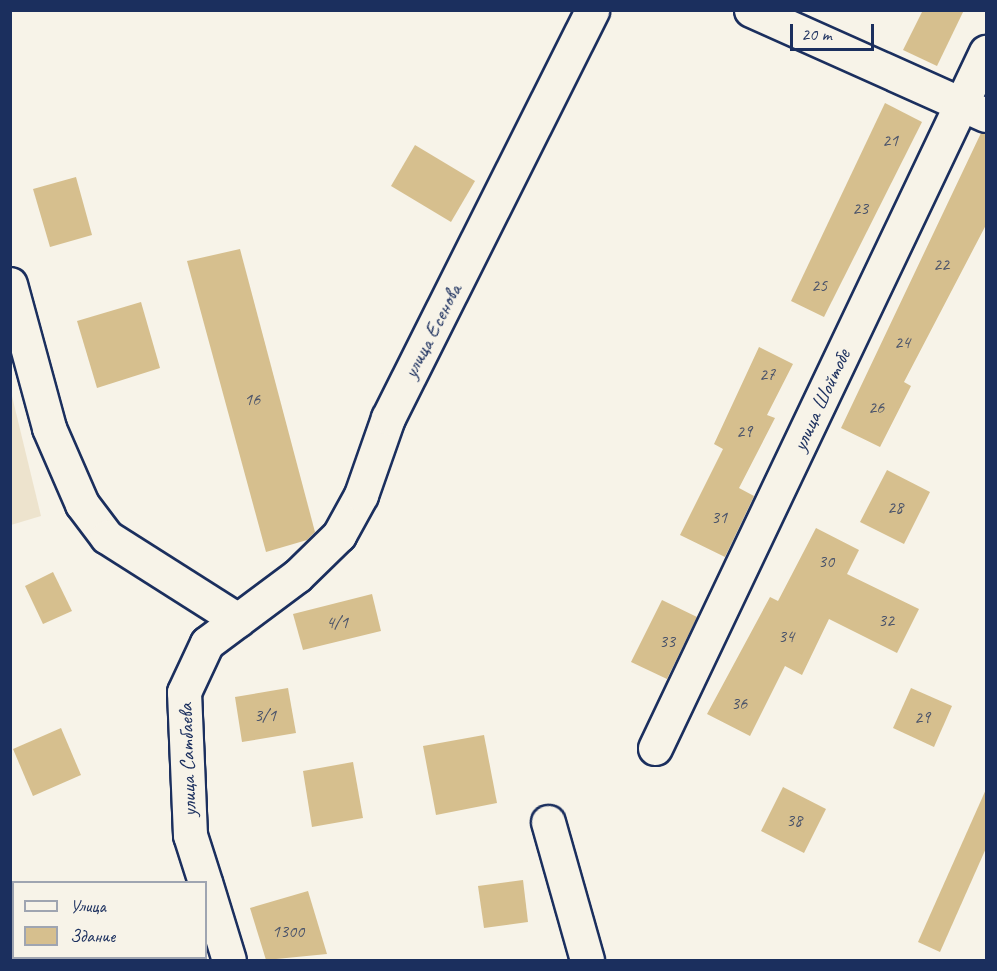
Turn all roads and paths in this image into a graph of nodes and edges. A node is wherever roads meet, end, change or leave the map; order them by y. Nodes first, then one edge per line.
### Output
1 (592, 10) edge
2 (751, 10) edge
3 (987, 52) edge
4 (974, 109) edge
5 (10, 284) edge
6 (238, 620) junction
7 (655, 748) dead end
8 (548, 822) dead end
9 (204, 881) edge
10 (207, 890) edge
11 (229, 960) edge
12 (587, 960) edge

1 - 6 street, улица Есенова
2 - 4 street
3 - 4 street, улица Шойтобе
4 - 7 street, улица Шойтобе
5 - 6 street
6 - 9 street, улица Сатбаева
8 - 12 street
10 - 11 street, улица Сатбаева

